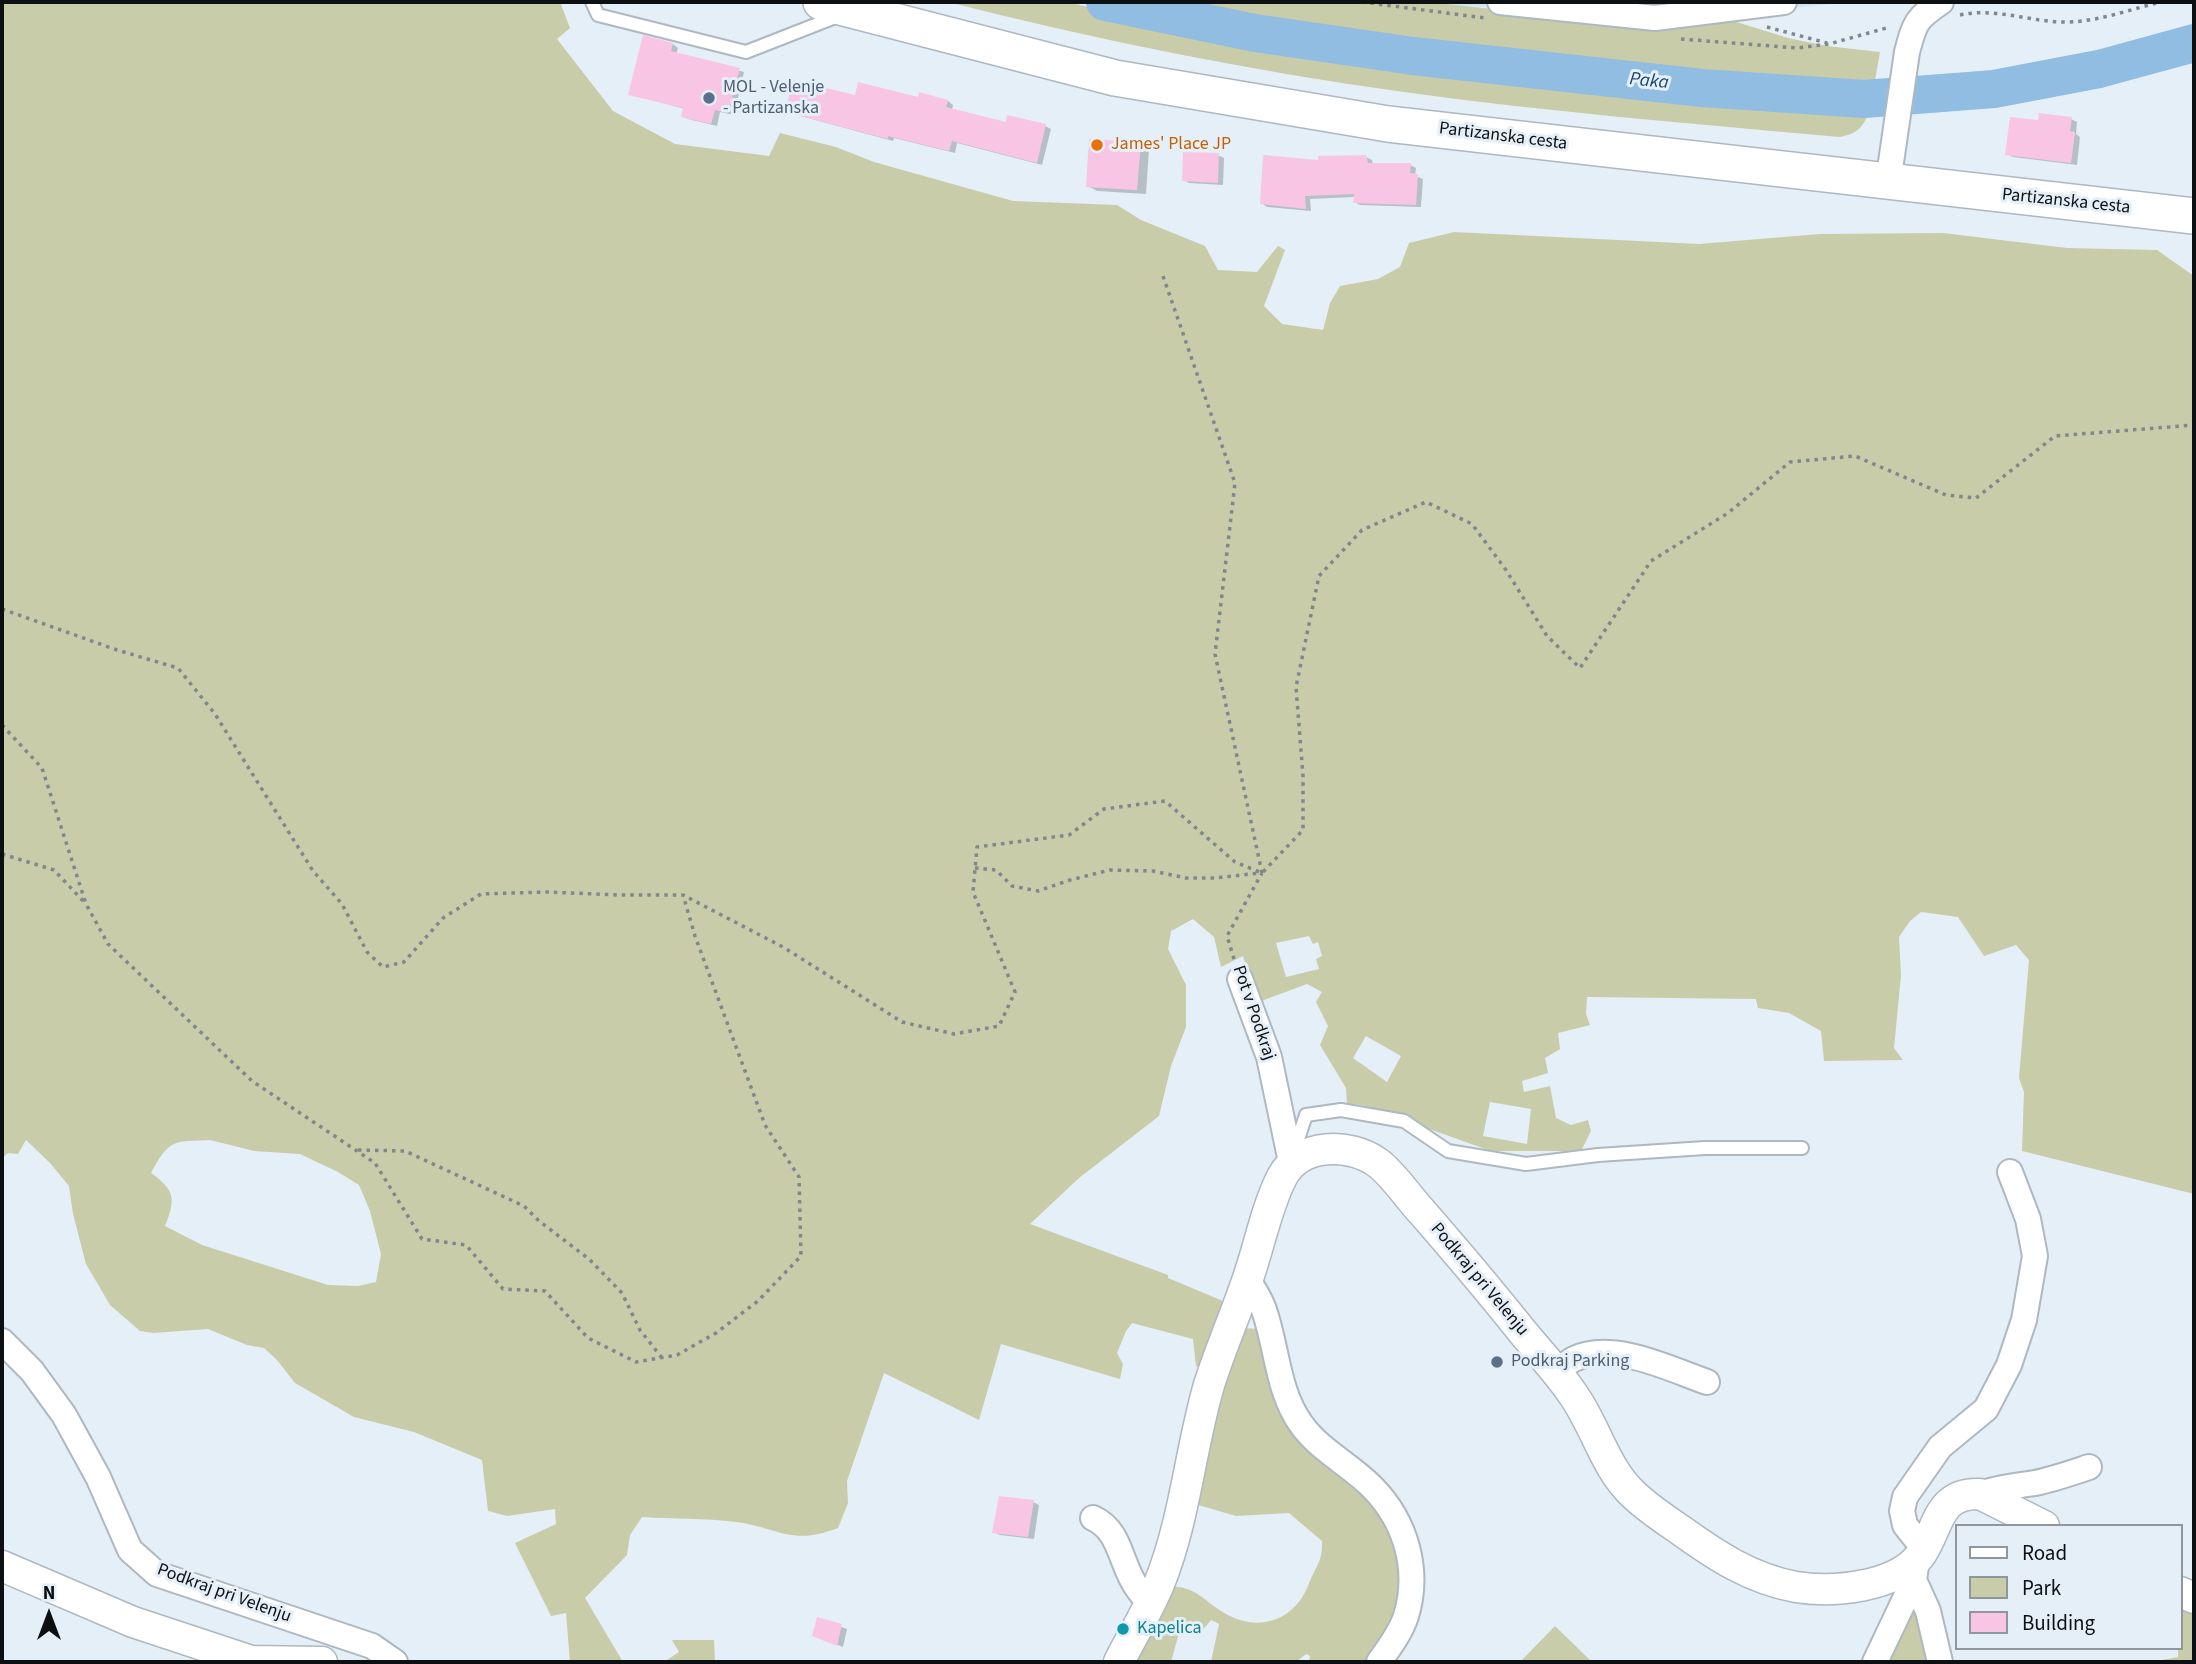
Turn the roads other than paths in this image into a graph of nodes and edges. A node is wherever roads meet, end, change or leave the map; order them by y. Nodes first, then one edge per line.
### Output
1 (592, 2) edge
2 (1500, 2) edge
3 (1784, 2) edge
4 (835, 6) edge
5 (1947, 9) edge
6 (1888, 183) junction
7 (2194, 216) edge
8 (1240, 979) road end
9 (1802, 1148) dead end
10 (1291, 1162) junction
11 (2010, 1172) dead end
12 (1248, 1280) junction
13 (2, 1341) edge
14 (1556, 1372) junction
15 (1707, 1382) dead end
16 (2089, 1467) dead end
17 (1980, 1493) junction
18 (1093, 1518) dead end
19 (2040, 1524) edge
20 (1919, 1563) junction
21 (2, 1566) edge
22 (1150, 1602) junction
23 (250, 1662) edge
24 (322, 1662) edge
25 (395, 1662) edge
26 (1119, 1662) edge
27 (1379, 1662) edge
28 (1875, 1662) edge
29 (1940, 1662) edge

1 - 4 lane
2 - 3 street
4 - 6 main road, Partizanska cesta
5 - 6 street
6 - 7 main road, Partizanska cesta
8 - 10 street, Pot v Podkraj
9 - 10 lane
10 - 12 street
10 - 14 street, Podkraj pri Velenju
11 - 20 street
12 - 22 street
12 - 27 street
13 - 25 street, Podkraj pri Velenju
14 - 15 street
14 - 20 street, Podkraj pri Velenju
16 - 17 street
17 - 19 street
17 - 20 street
18 - 22 street
20 - 28 street
20 - 29 street
21 - 23 street
22 - 26 street
23 - 24 street

